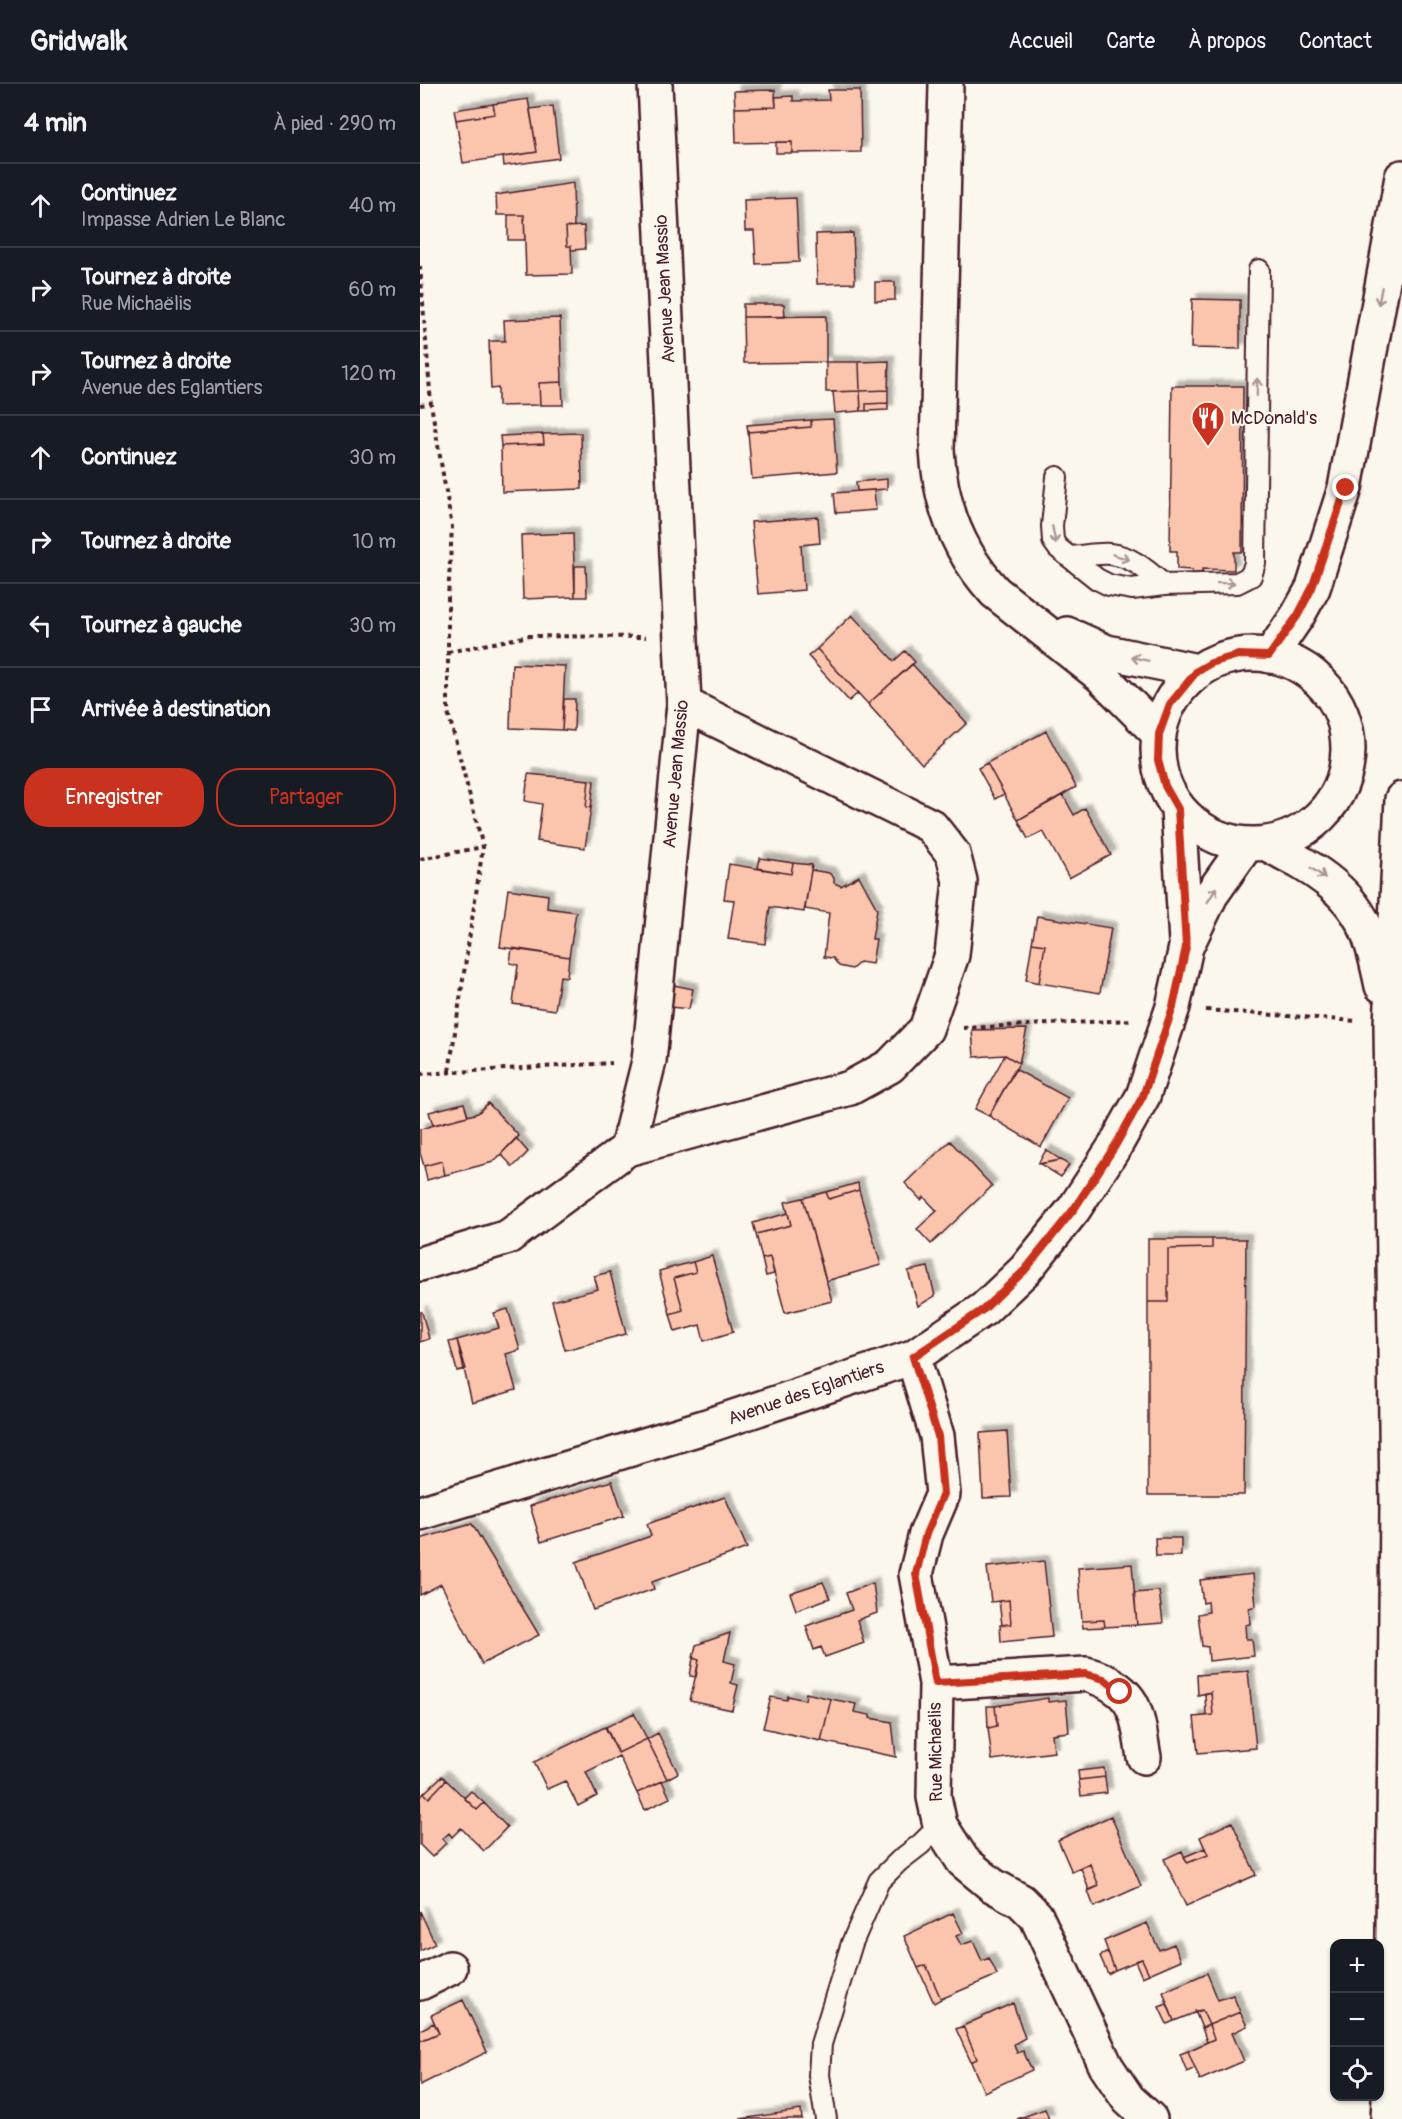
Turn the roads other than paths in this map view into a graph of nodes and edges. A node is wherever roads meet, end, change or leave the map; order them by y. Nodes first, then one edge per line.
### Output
1 (656, 84) edge
2 (946, 84) edge
3 (1402, 177) edge
4 (1259, 270) dead end
5 (1057, 477) dead end
6 (1071, 557) junction
7 (1164, 585) junction
8 (1022, 614) junction
9 (1269, 656) junction
10 (1197, 671) junction
11 (684, 704) junction
12 (1159, 734) junction
13 (1402, 799) edge
14 (1178, 809) junction
15 (1257, 844) junction
16 (1186, 947) junction
17 (1391, 1024) junction
18 (627, 1149) junction
19 (420, 1264) edge
20 (913, 1357) junction
21 (420, 1513) edge
22 (936, 1683) junction
23 (1144, 1756) dead end
24 (940, 1825) junction
25 (450, 1968) dead end
26 (420, 1983) edge
27 (826, 2119) edge
28 (1150, 2119) edge
29 (1388, 2119) edge

1 - 11 street, Avenue Jean Massio
2 - 8 street
3 -> 9 street
7 -> 4 lane
5 -> 6 lane
6 -> 7 lane
6 - 7 lane
10 -> 8 street
8 - 12 street
9 - 10 street
9 - 15 street
10 - 12 street
11 - 18 street, Avenue Jean Massio
11 - 18 street
12 - 14 street
13 - 17 street
14 - 15 street
14 - 16 street, Avenue des Eglantiers
16 -> 15 street, Avenue des Eglantiers
15 -> 17 street
16 - 20 street, Avenue des Eglantiers
17 - 29 street
18 - 19 street
20 - 21 street, Avenue des Eglantiers
20 - 22 street, Rue Michaëlis
22 - 23 street
22 - 24 street, Rue Michaëlis
24 - 27 lane
24 - 28 street, Rue Michaëlis
25 - 26 street

